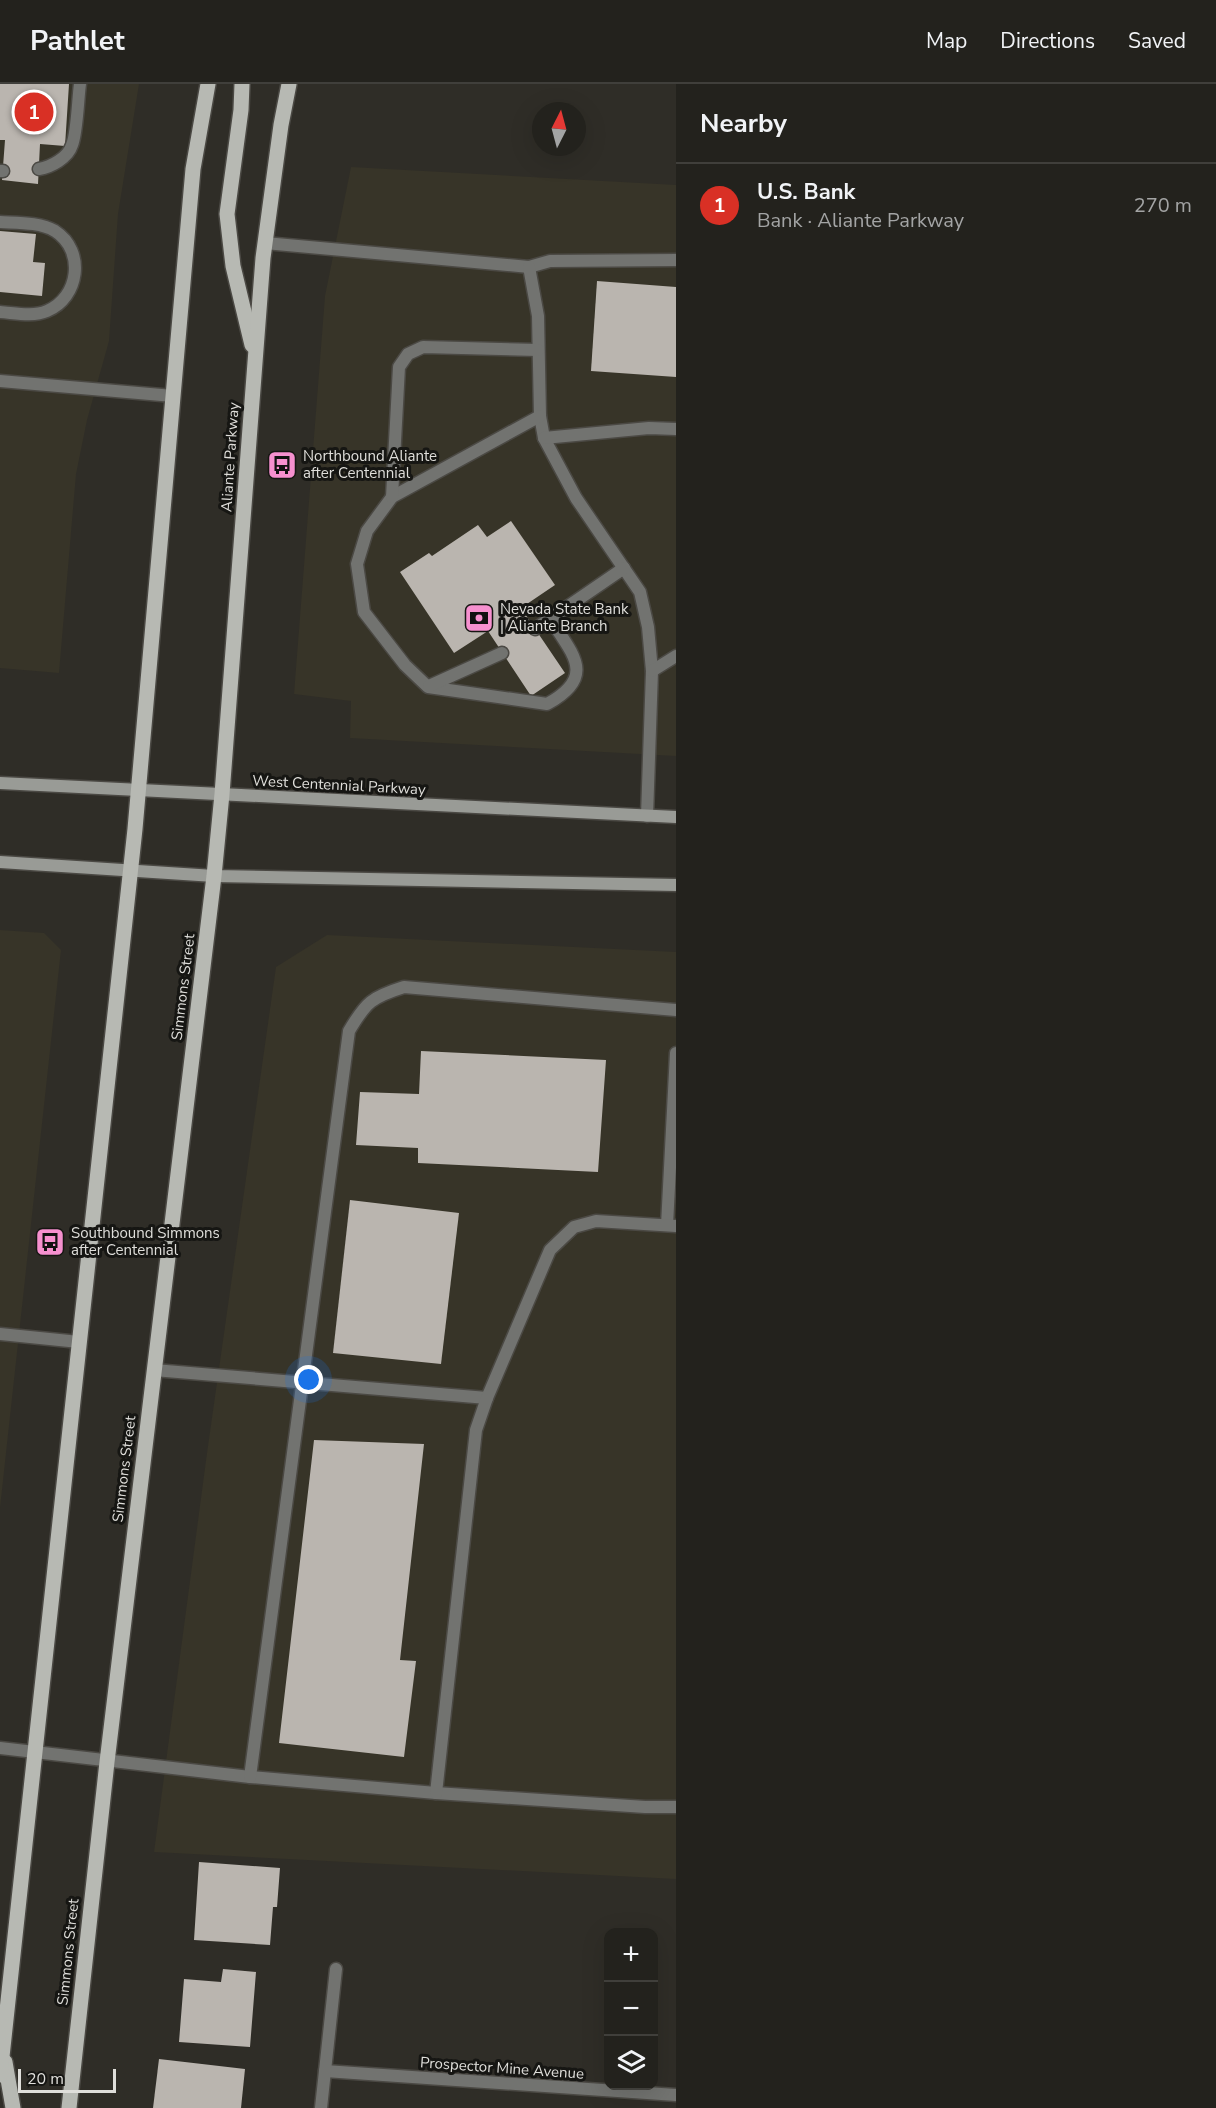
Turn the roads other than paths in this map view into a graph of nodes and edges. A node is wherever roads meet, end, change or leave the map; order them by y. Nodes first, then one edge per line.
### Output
1 (80, 84) edge
2 (208, 84) edge
3 (242, 84) edge
4 (289, 84) edge
5 (39, 169) dead end
6 (0, 222) edge
7 (265, 243) junction
8 (676, 260) edge
9 (530, 267) junction
10 (0, 312) edge
11 (538, 350) junction
12 (255, 359) junction
13 (0, 381) edge
14 (173, 396) junction
15 (540, 416) junction
16 (676, 429) edge
17 (544, 438) junction
18 (392, 497) junction
19 (624, 568) junction
20 (549, 617) junction
21 (535, 629) dead end
22 (502, 653) dead end
23 (676, 656) edge
24 (652, 671) junction
25 (428, 687) junction
26 (0, 783) edge
27 (138, 789) junction
28 (222, 794) junction
29 (647, 816) junction
30 (676, 817) edge
31 (218, 835) joint
32 (0, 862) edge
33 (130, 869) junction
34 (214, 876) junction
35 (676, 885) edge
36 (676, 1010) edge
37 (676, 1053) edge
38 (672, 1226) edge
39 (0, 1335) edge
40 (79, 1342) junction
41 (154, 1370) junction
42 (302, 1382) junction
43 (487, 1398) junction
44 (0, 1748) edge
45 (35, 1752) junction
46 (107, 1762) junction
47 (250, 1778) junction
48 (436, 1793) junction
49 (676, 1807) edge
50 (336, 1969) dead end
51 (3, 2050) junction
52 (325, 2071) junction
53 (0, 2075) edge
54 (676, 2095) edge
55 (13, 2108) edge
56 (69, 2108) edge
57 (321, 2108) edge

1 - 5 street
2 - 14 main road
3 - 12 main road
4 - 7 main road, Aliante Parkway
6 - 10 street
7 - 9 street
7 - 12 main road, Aliante Parkway
8 - 9 street
9 - 11 street
11 - 15 street
11 - 18 street
12 - 28 main road, Aliante Parkway
13 - 14 street
14 - 27 main road
15 - 17 street
15 - 18 street
16 - 17 street
17 - 19 street
18 - 25 street
19 - 20 street
19 - 24 street
20 - 21 street
20 - 25 street
22 - 25 street
23 - 24 street
24 - 29 street
26 - 27 main road, West Centennial Parkway
27 - 28 main road, West Centennial Parkway
27 - 33 main road
28 - 29 main road, West Centennial Parkway
28 - 31 main road, Aliante Parkway
29 - 30 main road, West Centennial Parkway
31 - 34 main road, Simmons Street
32 - 33 main road
33 - 34 main road
33 - 40 main road
34 - 35 main road
34 - 41 main road, Simmons Street
36 - 42 street
37 - 38 street
38 - 43 street
39 - 40 street
40 - 45 main road
41 - 42 street
41 - 46 main road, Simmons Street
42 - 43 street
42 - 47 street
43 - 48 street
44 - 45 street
45 - 46 street
45 - 51 main road
46 - 47 street
46 - 56 main road, Simmons Street
47 - 48 street
48 - 49 street
50 - 52 street
51 - 53 main road
51 - 55 main road
52 - 54 street, Prospector Mine Avenue
52 - 57 street

